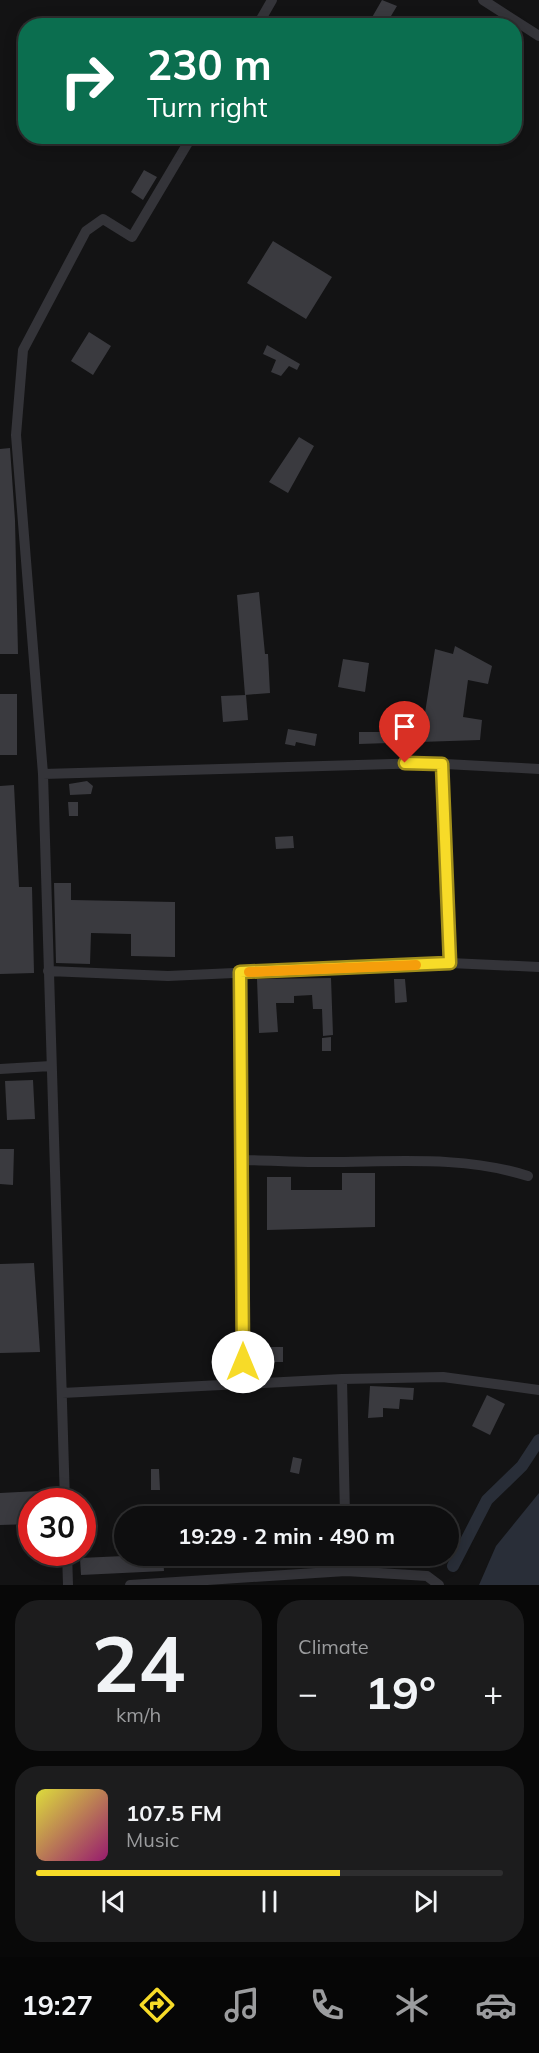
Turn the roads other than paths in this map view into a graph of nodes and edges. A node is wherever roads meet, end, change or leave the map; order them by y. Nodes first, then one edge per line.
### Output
1 (272, 0) edge
2 (483, 0) edge
3 (262, 18) edge
4 (511, 18) edge
5 (522, 25) edge
6 (539, 36) edge
7 (187, 144) edge
8 (442, 764) junction
9 (539, 769) edge
10 (43, 774) junction
11 (450, 963) junction
12 (539, 967) edge
13 (48, 971) junction
14 (240, 972) junction
15 (51, 1066) junction
16 (0, 1069) edge
17 (242, 1160) junction
18 (528, 1176) dead end
19 (342, 1379) junction
20 (243, 1384) junction
21 (539, 1390) edge
22 (62, 1393) junction
23 (65, 1488) edge
24 (345, 1506) edge
25 (67, 1566) edge
26 (346, 1566) edge
27 (346, 1571) junction
28 (68, 1585) edge
29 (130, 1585) edge
30 (439, 1585) edge

1 - 3 street
2 - 4 street
5 - 6 street
7 - 10 street
8 - 9 street
8 - 10 street
8 - 11 street
10 - 13 street
11 - 12 street
11 - 14 street
13 - 14 street
13 - 15 street
14 - 17 street
15 - 16 street
15 - 22 street
17 - 18 street
17 - 20 street
19 - 20 street
19 - 21 street
19 - 24 street
20 - 22 street
22 - 23 street
25 - 28 street
26 - 27 street
27 - 29 street
27 - 30 street

